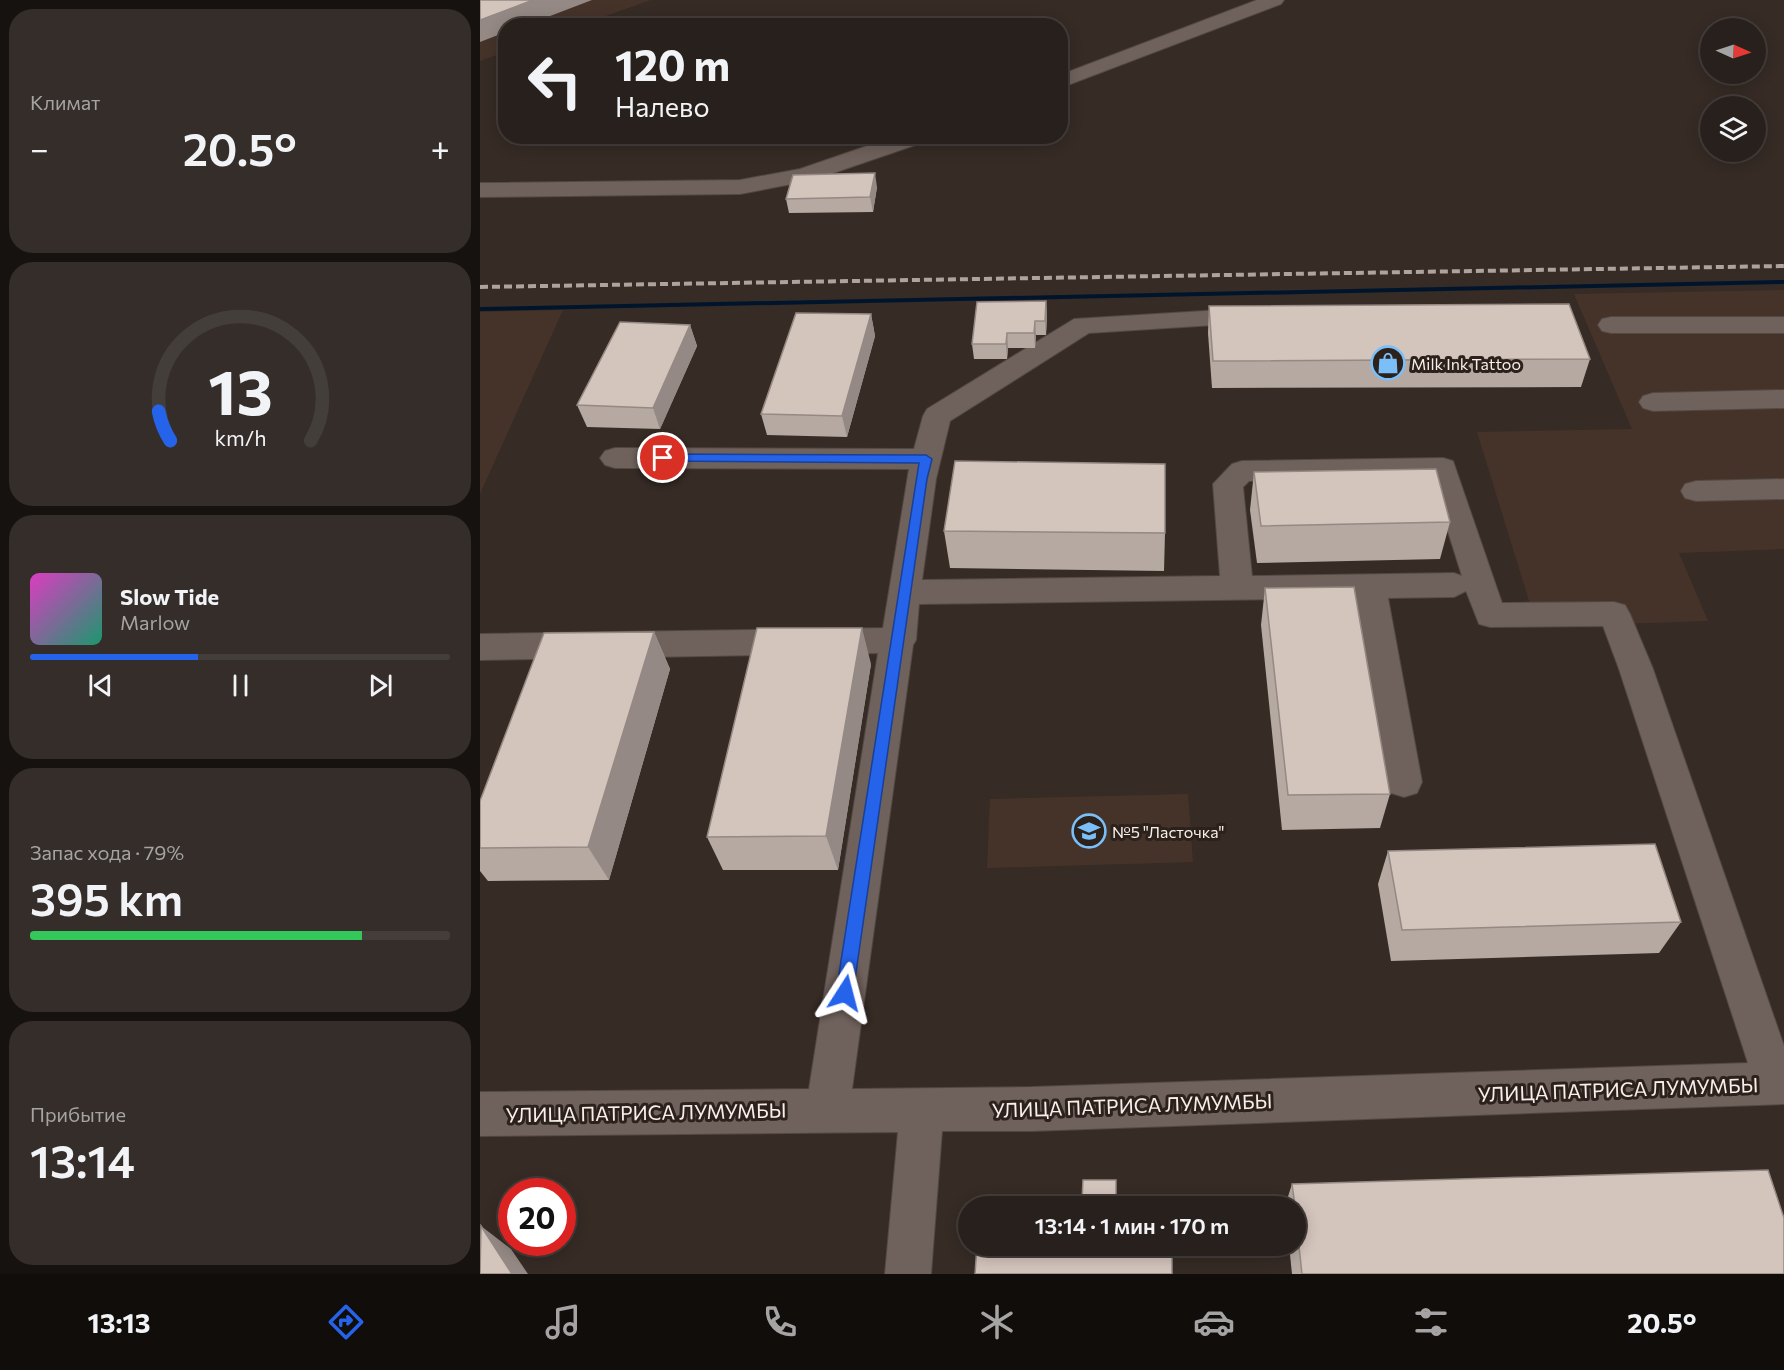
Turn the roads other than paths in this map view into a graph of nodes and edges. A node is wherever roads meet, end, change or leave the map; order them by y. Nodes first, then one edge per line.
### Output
1 (1274, 0) edge
2 (1068, 79) edge
3 (896, 144) edge
4 (480, 190) edge
5 (1283, 316) edge
6 (1611, 325) dead end
7 (1784, 325) edge
8 (1784, 399) edge
9 (1653, 402) dead end
10 (615, 458) dead end
11 (926, 459) junction
12 (1784, 489) edge
13 (1696, 491) dead end
14 (1454, 585) dead end
15 (1370, 586) junction
16 (1237, 588) junction
17 (906, 592) junction
18 (899, 640) junction
19 (480, 647) edge
20 (1404, 782) dead end
21 (1780, 1084) edge
22 (922, 1110) junction
23 (827, 1111) junction
24 (480, 1114) edge
25 (908, 1274) edge

1 - 2 street
3 - 4 street
5 - 11 street
6 - 7 street
8 - 9 street
10 - 11 street
11 - 17 street
12 - 13 street
14 - 15 street
15 - 16 street
15 - 20 street
16 - 17 street
16 - 21 street
17 - 18 street
18 - 19 street
18 - 23 street
21 - 22 street, УЛИЦА ПАТРИСА ЛУМУМБЫ
22 - 23 street, УЛИЦА ПАТРИСА ЛУМУМБЫ
22 - 25 street
23 - 24 street, УЛИЦА ПАТРИСА ЛУМУМБЫ

